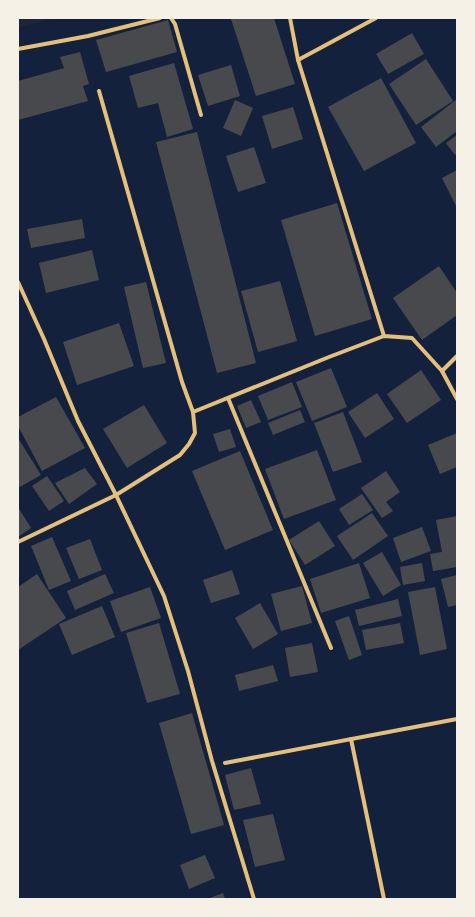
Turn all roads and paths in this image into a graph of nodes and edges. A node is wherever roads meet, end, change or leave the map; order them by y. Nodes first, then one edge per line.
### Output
1 (160, 18) edge
2 (171, 18) edge
3 (290, 18) edge
4 (376, 18) edge
5 (18, 49) edge
6 (298, 60) junction
7 (99, 91) dead end
8 (201, 115) dead end
9 (18, 282) edge
10 (384, 336) junction
11 (457, 356) edge
12 (442, 371) junction
13 (228, 398) junction
14 (457, 399) edge
15 (193, 412) junction
16 (116, 495) junction
17 (18, 542) edge
18 (331, 648) dead end
19 (457, 719) edge
20 (351, 739) junction
21 (225, 763) dead end
22 (254, 899) edge
23 (384, 899) edge

1 - 5 street
2 - 8 street
3 - 6 street
4 - 6 street
6 - 10 street
7 - 15 street
9 - 16 street
10 - 12 street
10 - 13 street
11 - 12 street
12 - 14 street
13 - 15 street
13 - 18 street
15 - 16 street
16 - 17 street
16 - 22 street
19 - 20 street
20 - 21 street
20 - 23 street

